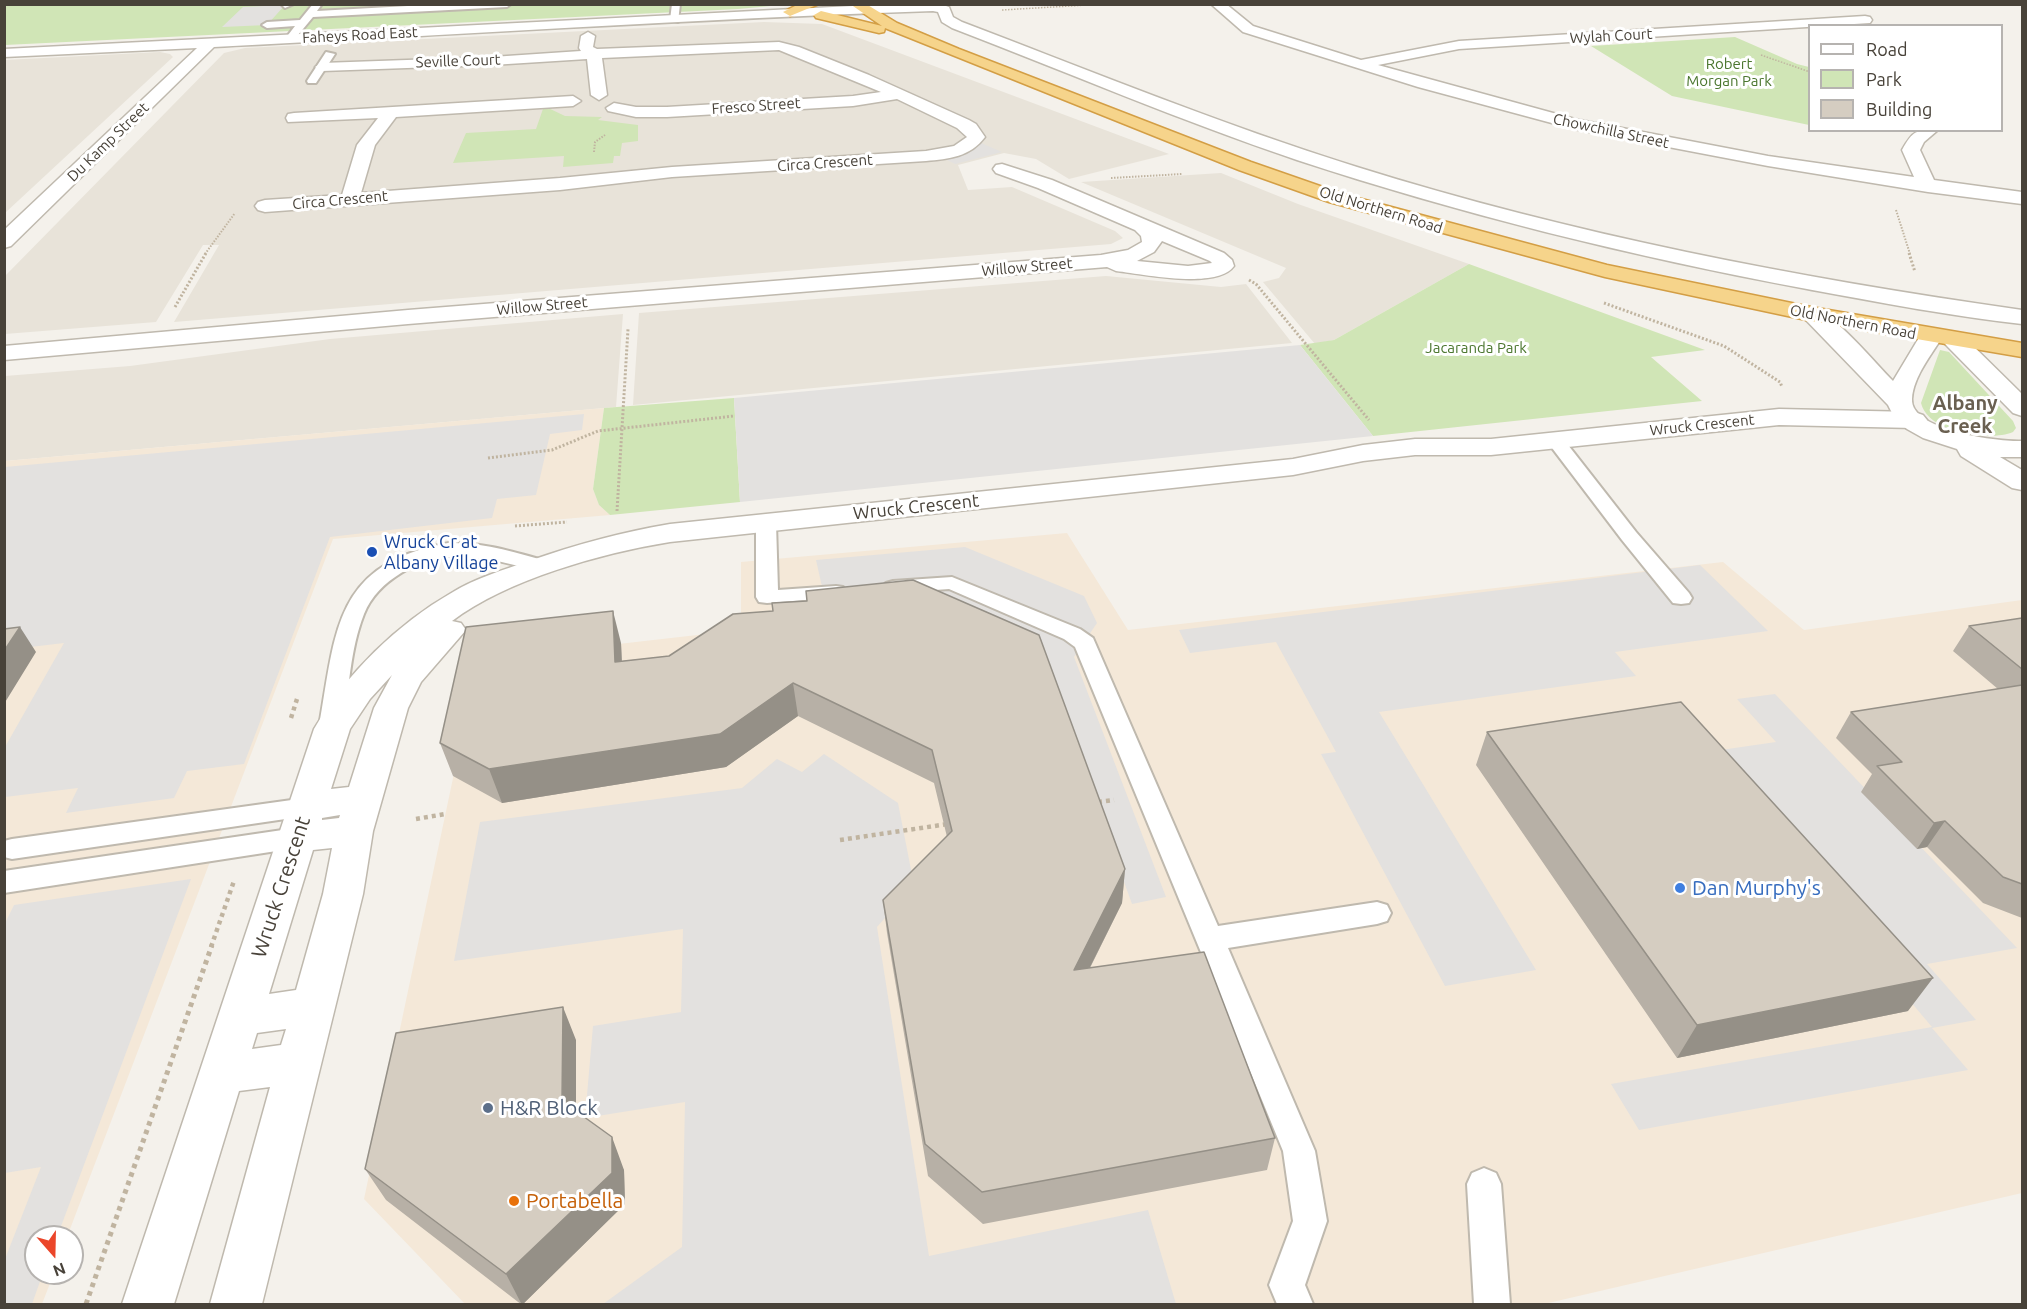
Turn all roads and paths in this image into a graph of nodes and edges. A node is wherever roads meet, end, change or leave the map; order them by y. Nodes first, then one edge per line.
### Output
1 (290, 4) edge
2 (318, 4) edge
3 (507, 4) edge
4 (676, 4) edge
5 (1104, 4) edge
6 (1217, 4) edge
7 (285, 5) edge
8 (895, 8) edge
9 (862, 9) edge
10 (817, 10) edge
11 (996, 10) dead end
12 (790, 12) junction
13 (310, 14) junction
14 (716, 18) junction
15 (675, 20) junction
16 (1864, 20) dead end
17 (301, 23) junction
18 (609, 23) junction
19 (591, 24) junction
20 (267, 25) dead end
21 (905, 32) junction
22 (290, 39) junction
23 (210, 43) junction
24 (4, 53) edge
25 (330, 54) dead end
26 (594, 54) junction
27 (1360, 64) junction
28 (322, 67) junction
29 (312, 81) dead end
30 (899, 94) junction
31 (594, 105) junction
32 (390, 113) junction
33 (294, 118) dead end
34 (1927, 132) edge
35 (608, 133) dead end
36 (592, 157) dead end
37 (1002, 169) dead end
38 (1182, 174) dead end
39 (1887, 180) junction
40 (1050, 186) junction
41 (1929, 186) junction
42 (2022, 198) edge
43 (350, 200) junction
44 (265, 206) joint
45 (1142, 226) junction
46 (4, 242) edge
47 (1080, 263) junction
48 (630, 299) junction
49 (1811, 314) junction
50 (2022, 317) edge
51 (1936, 324) junction
52 (2022, 330) edge
53 (145, 342) junction
54 (2022, 350) edge
55 (4, 353) edge
56 (2021, 404) edge
57 (1906, 411) junction
58 (735, 416) dead end
59 (623, 428) junction
60 (1948, 439) junction
61 (1555, 440) junction
62 (2022, 449) edge
63 (488, 458) dead end
64 (2022, 482) edge
65 (617, 516) dead end
66 (577, 520) dead end
67 (567, 522) dead end
68 (766, 523) junction
69 (543, 566) junction
70 (1681, 598) dead end
71 (328, 740) junction
72 (1150, 795) junction
73 (1093, 803) edge
74 (445, 814) dead end
75 (359, 815) junction
76 (416, 819) dead end
77 (301, 822) junction
78 (955, 823) edge
79 (840, 840) dead end
80 (12, 849) dead end
81 (4, 882) edge
82 (1377, 913) dead end
83 (1210, 939) junction
84 (313, 1006) junction
85 (239, 1017) junction
86 (297, 1063) junction
87 (222, 1073) junction
88 (1484, 1184) dead end
89 (240, 1298) edge
90 (148, 1305) edge
91 (1295, 1305) edge
92 (1492, 1305) edge

1 - 7 lane
2 - 13 lane
3 - 13 lane
4 - 15 lane
5 - 11 path
6 - 27 street, Chowchilla Street
8 - 9 street, Faheys Road East
8 - 51 street, Old Northern Road
9 - 10 street, Faheys Road East
9 - 12 street, Faheys Road East
9 - 21 highway, Old Northern Road
10 - 12 highway
10 - 14 street, Faheys Road East
10 - 21 highway
12 - 14 street, Faheys Road East
13 - 17 lane
14 - 15 street, Faheys Road East
15 - 18 street, Faheys Road East
16 - 27 street, Wylah Court
17 - 20 lane
17 - 22 lane
18 - 19 street, Faheys Road East
18 - 26 street
19 - 22 street, Faheys Road East
19 - 26 street
21 - 49 highway, Old Northern Road
22 - 23 street, Faheys Road East
23 - 24 street, Faheys Road East
23 - 46 street, Du Kamp Street
25 - 28 lane
26 - 28 street, Seville Court
26 - 30 street, Circa Crescent
26 - 31 street
27 - 39 street, Chowchilla Street
28 - 29 lane
30 - 31 street, Fresco Street
30 - 43 street, Circa Crescent
31 - 32 street, Fresco Street
32 - 33 street, Fresco Street
32 - 43 street
34 - 41 street
35 - 36 path
37 - 40 street, Willow Street
38 - 40 path
39 - 41 street, Chowchilla Street
39 - 51 path
40 - 45 street, Willow Street
41 - 42 street, Chowchilla Street
43 - 44 street, Circa Crescent
44 - 53 path
45 - 47 street, Willow Street
45 - 47 street, Willow Street
47 - 48 street, Willow Street
48 - 53 street, Willow Street
48 - 59 path
49 - 51 highway, Old Northern Road
49 - 57 street
50 - 51 street
51 - 52 highway
51 - 54 highway
51 - 56 street
51 - 57 street, Old Northern Road
53 - 55 street, Willow Street
57 - 60 street
57 - 61 street, Wruck Crescent
58 - 59 path
59 - 63 path
59 - 65 path
60 - 62 street
60 - 64 street
61 - 68 street, Wruck Crescent
61 - 70 lane
66 - 67 path
68 - 69 street, Wruck Crescent
68 - 72 lane
69 - 71 street, Wruck Crescent
69 - 71 lane
69 - 75 street, Wruck Crescent
71 - 77 street, Wruck Crescent
72 - 73 path
72 - 83 lane
74 - 76 path
75 - 77 street
75 - 84 street, Wruck Crescent
77 - 80 lane
77 - 81 lane
77 - 85 street, Wruck Crescent
78 - 79 path
82 - 83 lane
83 - 91 lane
84 - 85 street
84 - 86 street, Wruck Crescent
85 - 87 street, Wruck Crescent
86 - 87 street
86 - 89 street, Wruck Crescent
87 - 90 street, Wruck Crescent
88 - 92 lane

